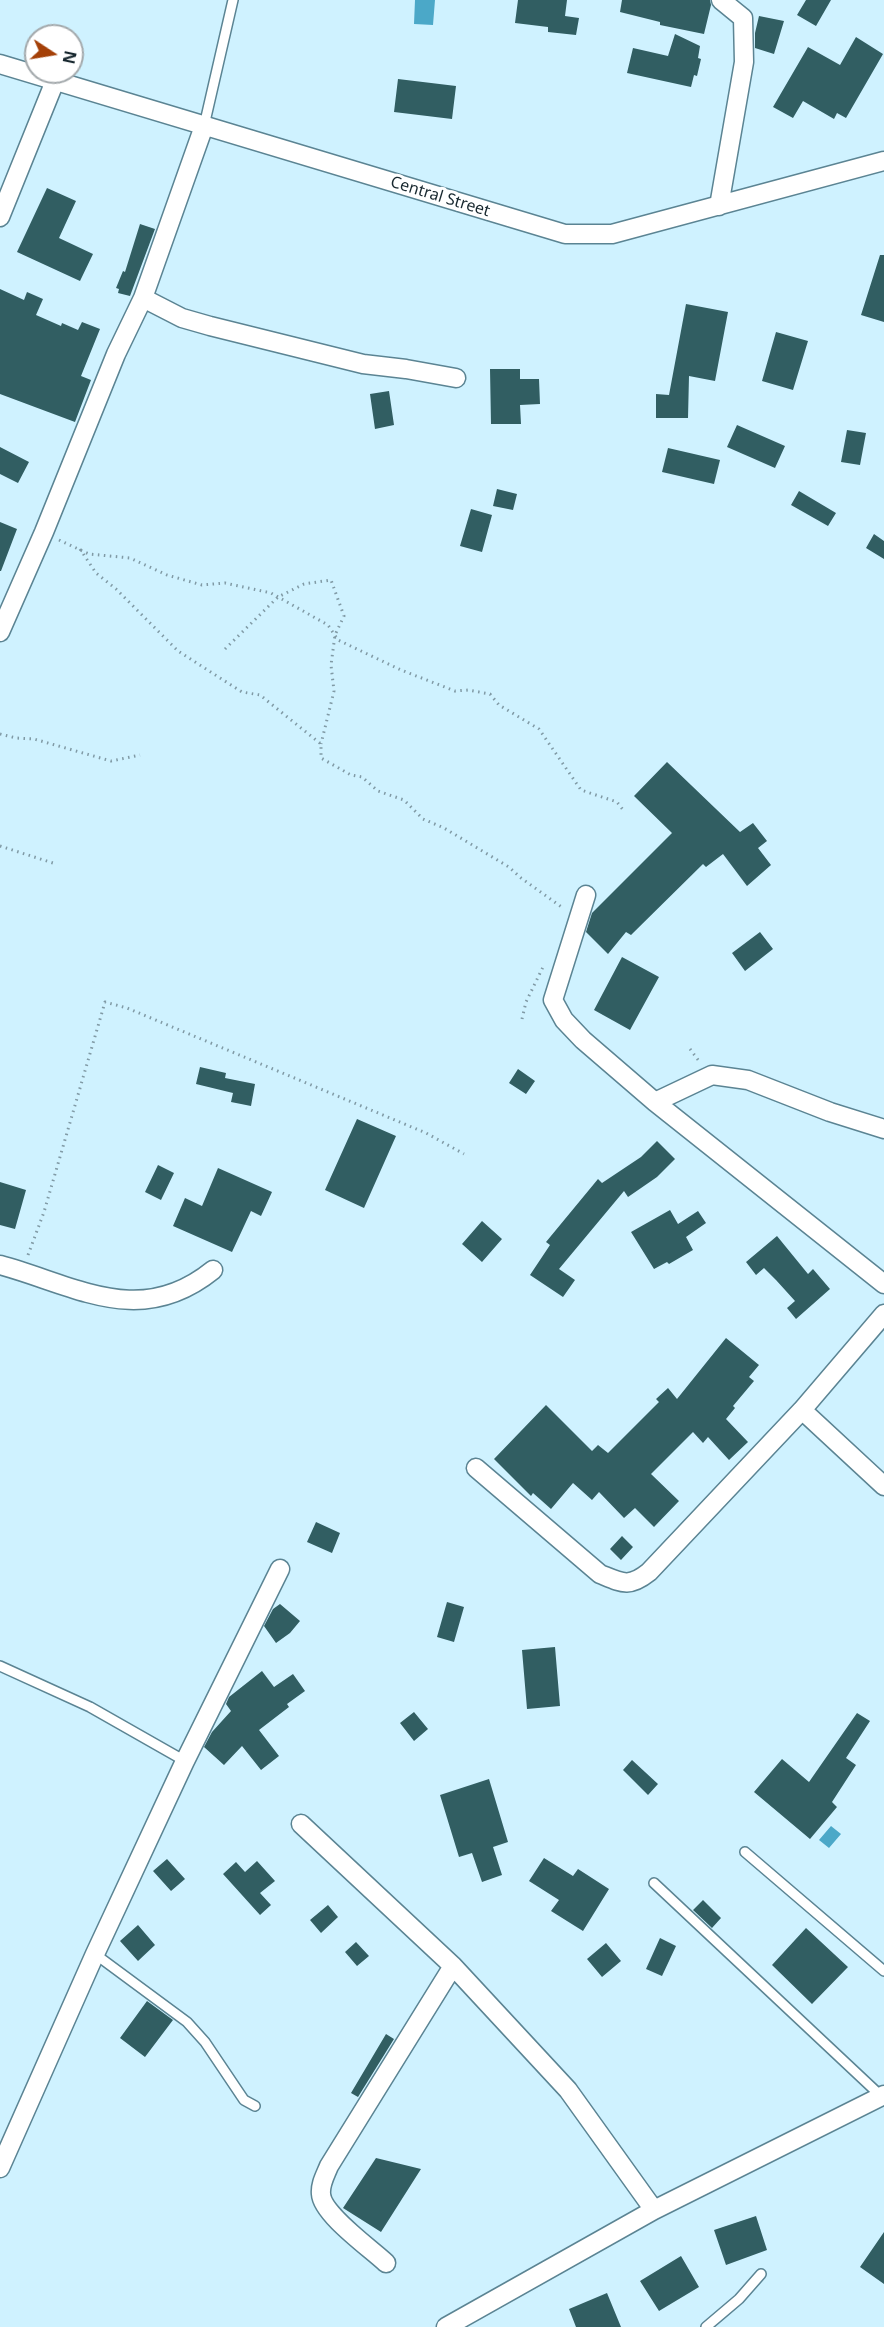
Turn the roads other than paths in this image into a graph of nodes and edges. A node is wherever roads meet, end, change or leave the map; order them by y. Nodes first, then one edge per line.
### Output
1 (233, 0) edge
2 (721, 0) edge
3 (0, 64) edge
4 (24, 71) edge
5 (54, 84) edge
6 (65, 84) edge
7 (204, 126) junction
8 (884, 161) edge
9 (719, 206) junction
10 (0, 217) edge
11 (144, 298) junction
12 (456, 378) dead end
13 (0, 632) edge
14 (586, 896) dead end
15 (655, 1102) junction
16 (884, 1129) edge
17 (0, 1264) edge
18 (213, 1270) dead end
19 (884, 1284) edge
20 (884, 1314) edge
21 (802, 1410) junction
22 (476, 1468) dead end
23 (884, 1486) edge
24 (280, 1569) dead end
25 (0, 1666) edge
26 (185, 1761) junction
27 (301, 1824) dead end
28 (745, 1852) dead end
29 (654, 1882) dead end
30 (95, 1954) junction
31 (453, 1966) junction
32 (884, 1971) edge
33 (883, 2096) edge
34 (255, 2106) dead end
35 (0, 2168) edge
36 (654, 2210) junction
37 (386, 2263) dead end
38 (760, 2274) dead end
39 (446, 2327) edge
40 (706, 2327) edge

1 - 7 lane
2 - 9 street
3 - 4 street, Central Street
5 - 10 street
6 - 7 street, Central Street
7 - 9 street, Central Street
7 - 11 street
8 - 9 street, Central Street
11 - 12 street
11 - 13 street
14 - 15 street
15 - 16 street
15 - 19 street
17 - 18 street
20 - 21 street
21 - 22 street
21 - 23 street
24 - 26 street
25 - 26 lane
26 - 30 street
27 - 31 street
28 - 32 lane
29 - 33 lane
30 - 34 lane
30 - 35 street
31 - 36 street
31 - 37 street
33 - 36 street
36 - 39 street
38 - 40 lane

